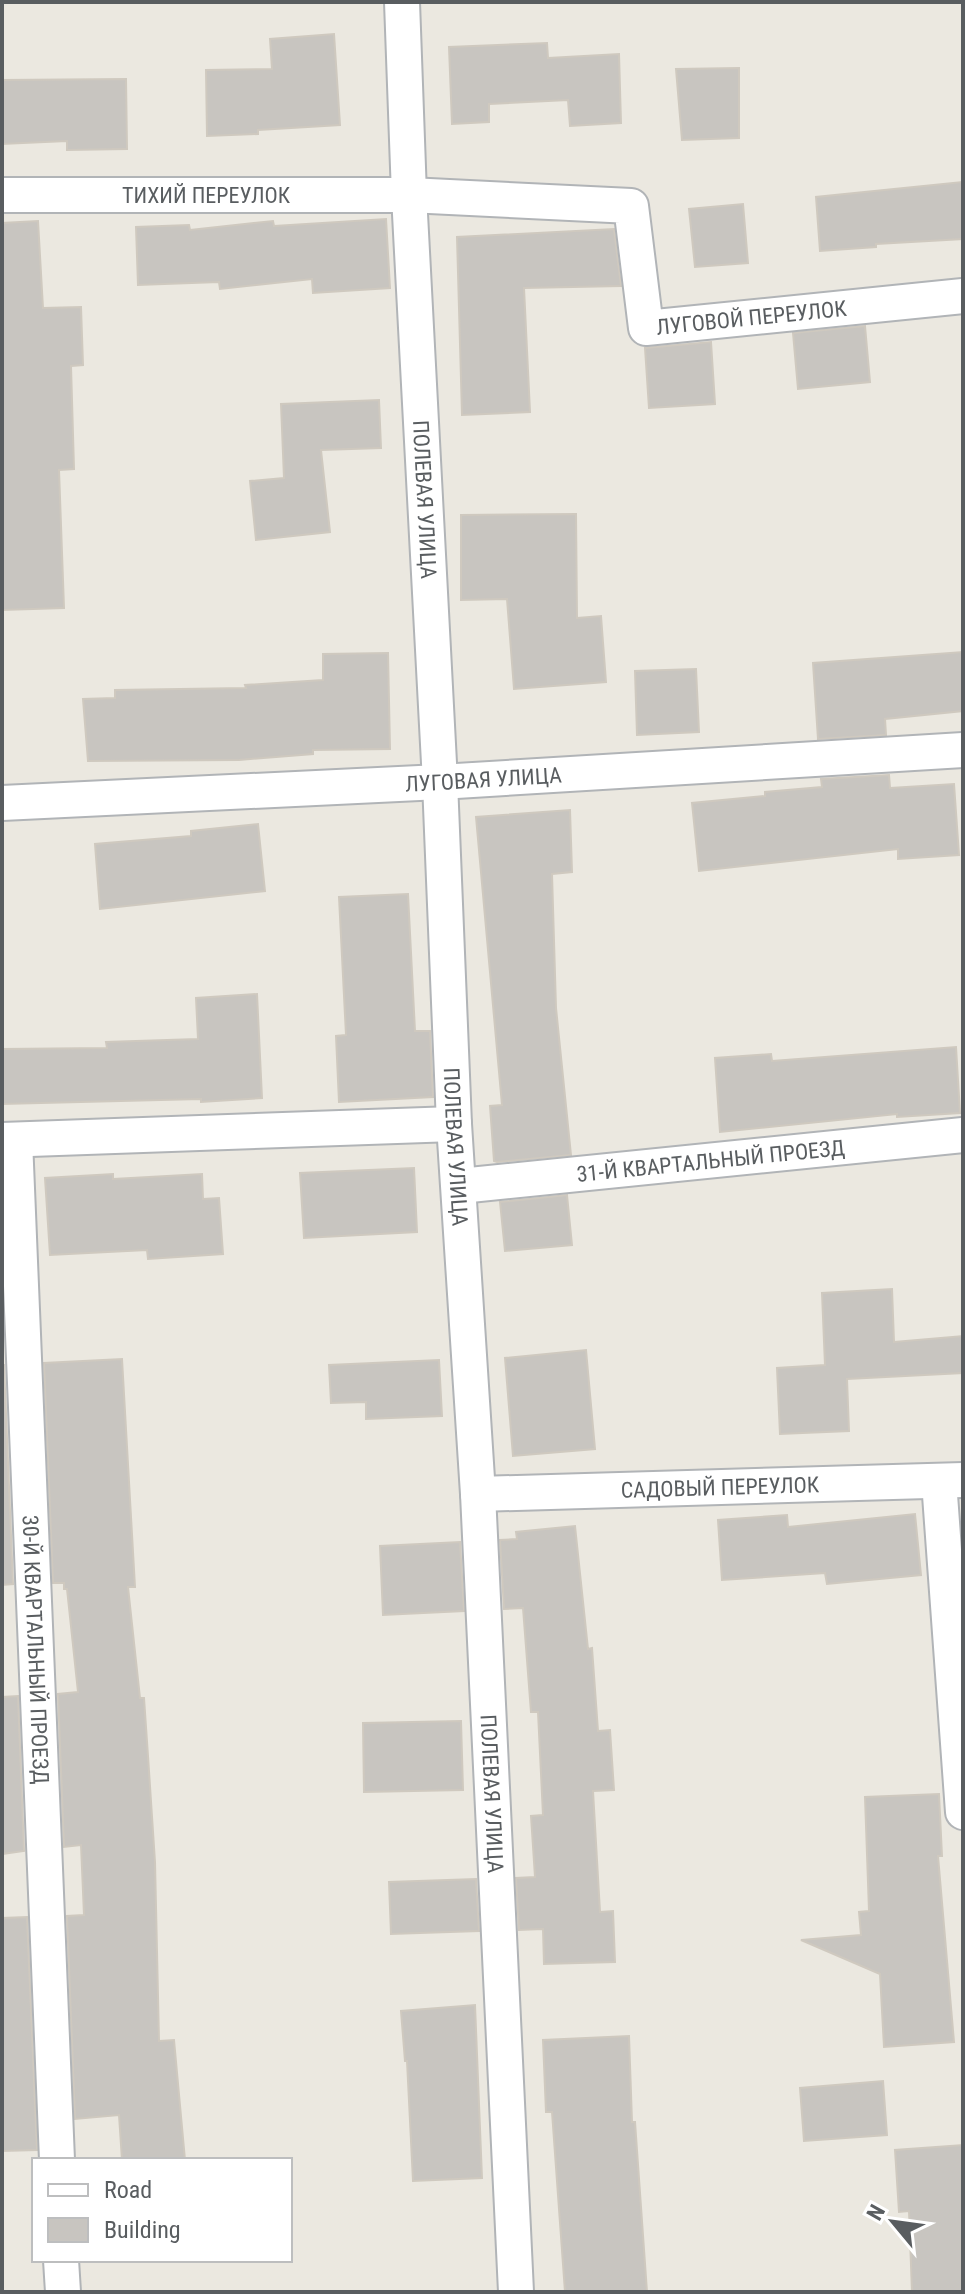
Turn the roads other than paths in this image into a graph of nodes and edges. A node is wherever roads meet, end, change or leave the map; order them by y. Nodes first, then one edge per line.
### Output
1 (402, 2) edge
2 (2, 195) edge
3 (409, 195) junction
4 (963, 296) edge
5 (963, 750) edge
6 (440, 782) junction
7 (2, 803) edge
8 (454, 1124) junction
9 (963, 1135) edge
10 (9, 1140) edge
11 (460, 1186) junction
12 (951, 1480) edge
13 (478, 1494) junction
14 (963, 1812) edge
15 (57, 2158) edge
16 (61, 2262) edge
17 (63, 2292) edge
18 (516, 2292) edge

1 - 3 street, ПОЛЕВАЯ УЛИЦА
2 - 3 street, ТИХИЙ ПЕРЕУЛОК
3 - 4 street, ЛУГОВОЙ ПЕРЕУЛОК
3 - 6 street, ПОЛЕВАЯ УЛИЦА
5 - 6 street, ЛУГОВАЯ УЛИЦА
6 - 7 street, ЛУГОВАЯ УЛИЦА
6 - 8 street, ПОЛЕВАЯ УЛИЦА
8 - 10 street
8 - 11 street, ПОЛЕВАЯ УЛИЦА
9 - 11 street, 31-Й КВАРТАЛЬНЫЙ ПРОЕЗД
10 - 15 street, 30-Й КВАРТАЛЬНЫЙ ПРОЕЗД
11 - 13 street, ПОЛЕВАЯ УЛИЦА
12 - 13 street, САДОВЫЙ ПЕРЕУЛОК
12 - 14 street
13 - 18 street, ПОЛЕВАЯ УЛИЦА
16 - 17 street

